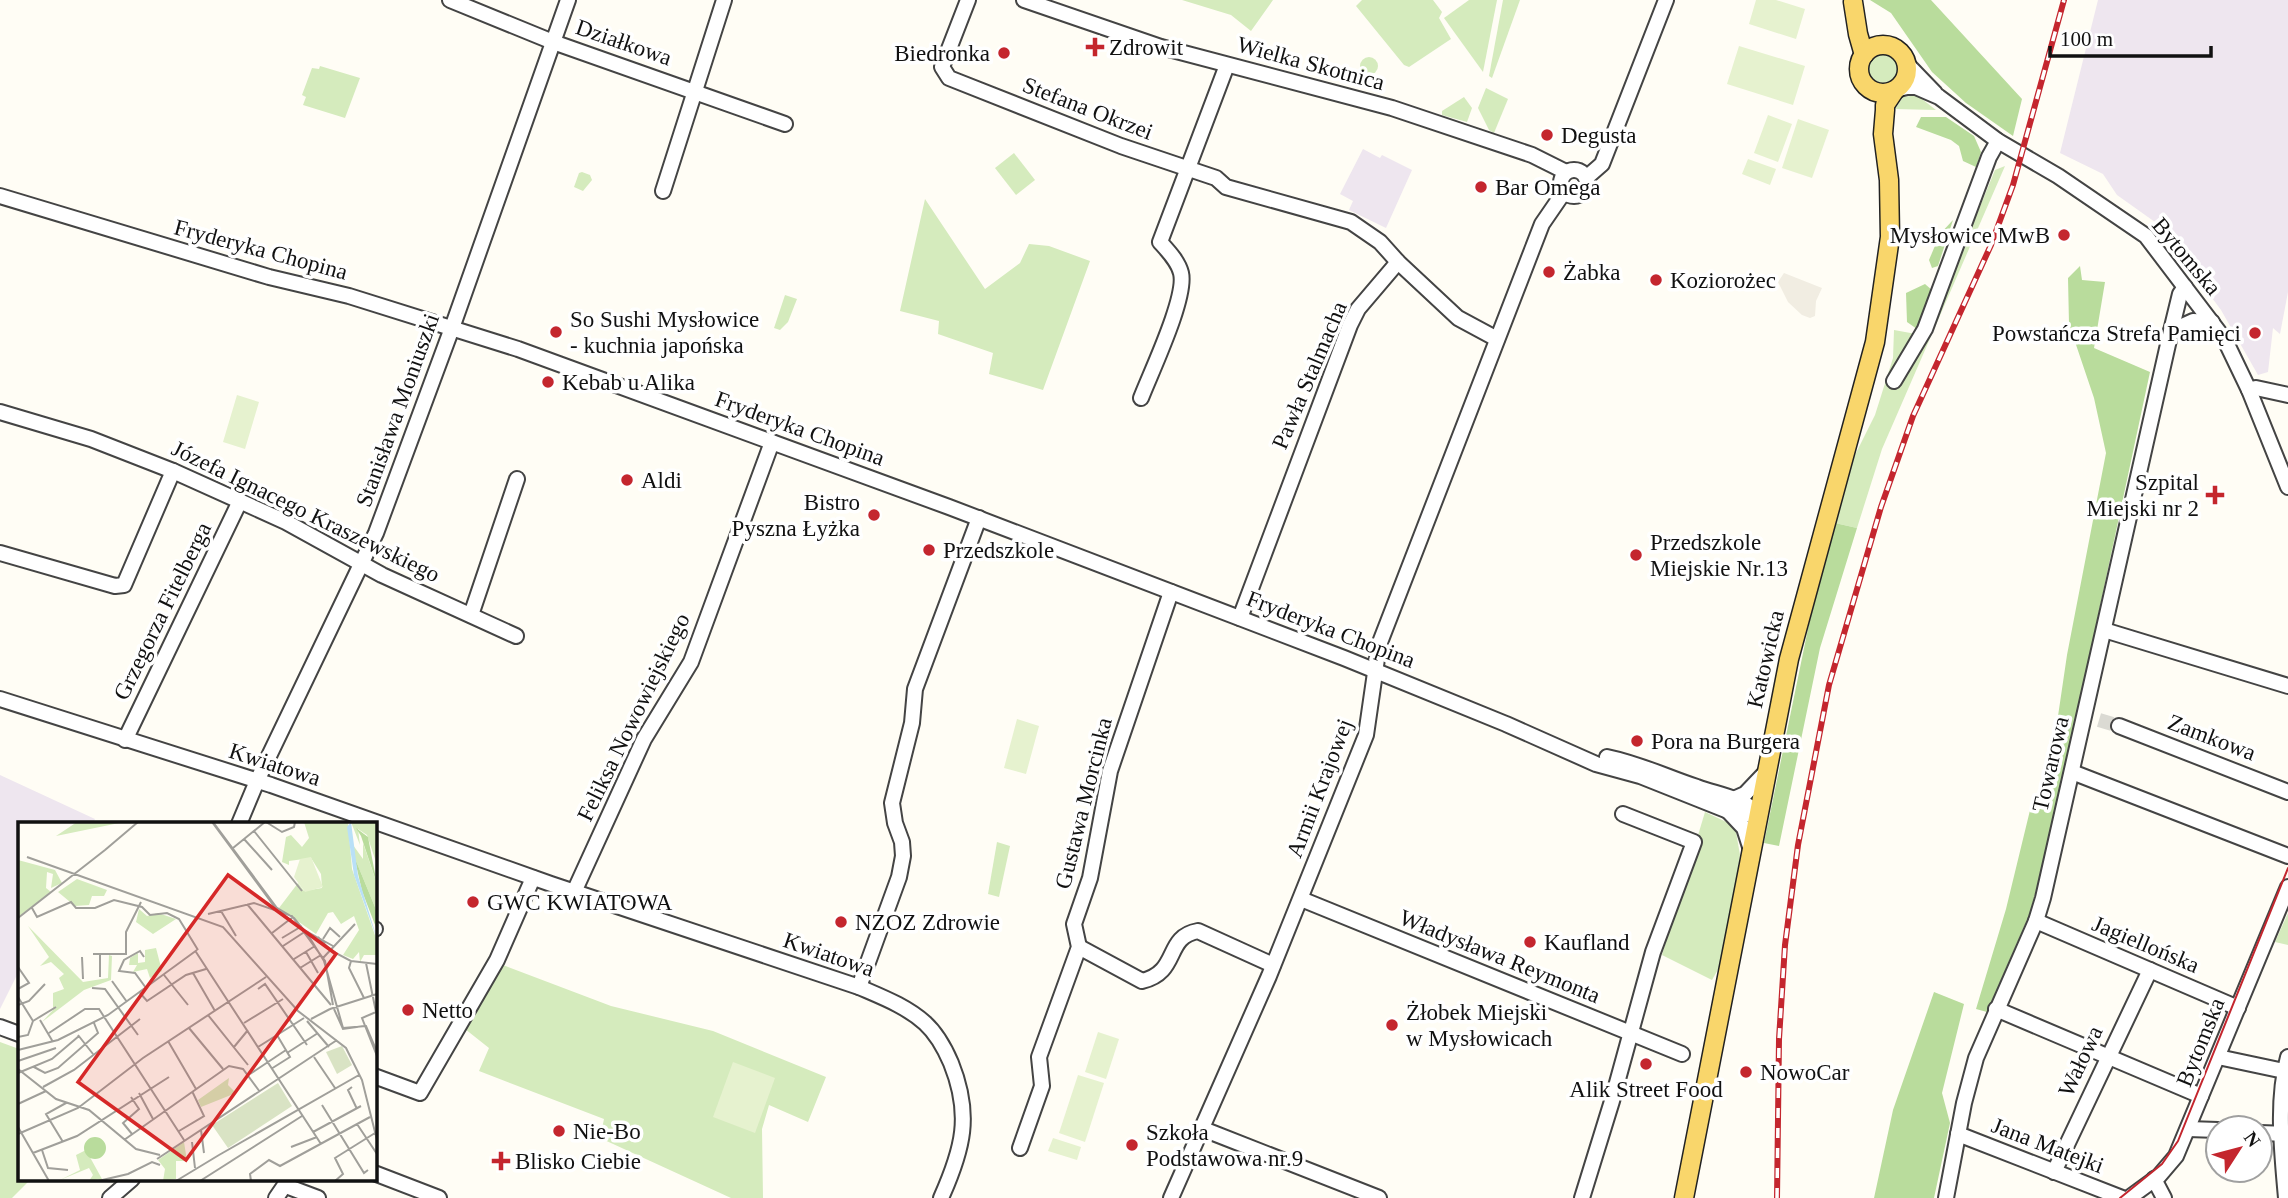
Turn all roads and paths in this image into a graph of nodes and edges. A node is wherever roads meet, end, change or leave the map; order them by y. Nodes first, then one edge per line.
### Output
1 (450, 0) edge
2 (568, 0) edge
3 (724, 0) edge
4 (968, 0) edge
5 (1024, 0) edge
6 (1666, 0) edge
7 (1853, 1) edge
8 (1042, 3) edge
9 (553, 42) junction
10 (1872, 51) junction
11 (1907, 64) junction
12 (1227, 65) junction
13 (1872, 90) junction
14 (1895, 90) junction
15 (695, 91) junction
16 (1939, 97) junction
17 (785, 124) dead end
18 (1883, 134) junction
19 (1998, 141) junction
20 (1186, 169) junction
21 (1566, 172) junction
22 (1586, 178) junction
23 (663, 191) dead end
24 (1564, 192) junction
25 (0, 196) edge
26 (1398, 262) junction
27 (2185, 288) junction
28 (2212, 323) junction
29 (452, 328) junction
30 (2171, 331) junction
31 (1497, 339) junction
32 (1894, 381) dead end
33 (2249, 390) junction
34 (2288, 395) edge
35 (1141, 398) dead end
36 (0, 412) edge
37 (772, 442) junction
38 (173, 471) junction
39 (2286, 478) edge
40 (517, 480) dead end
41 (240, 501) junction
42 (978, 518) junction
43 (0, 553) edge
44 (363, 564) junction
45 (1171, 592) junction
46 (471, 615) junction
47 (1240, 618) junction
48 (2104, 630) junction
49 (516, 636) dead end
50 (1376, 670) junction
51 (2288, 686) edge
52 (0, 699) edge
53 (2119, 726) tunnel mouth
54 (125, 740) junction
55 (1568, 751) junction
56 (1624, 760) junction
57 (2072, 772) junction
58 (1765, 773) junction
59 (1665, 774) junction
60 (1640, 776) junction
61 (257, 781) junction
62 (2288, 792) edge
63 (1732, 805) junction
64 (1623, 814) dead end
65 (1758, 814) junction
66 (240, 822) edge
67 (374, 822) edge
68 (376, 823) edge
69 (1751, 850) junction
70 (2288, 856) edge
71 (533, 878) junction
72 (2288, 887) edge
73 (574, 892) junction
74 (1301, 899) junction
75 (2036, 921) junction
76 (1079, 947) junction
77 (1273, 965) junction
78 (2150, 970) junction
79 (859, 987) junction
80 (2238, 1008) junction
81 (1996, 1009) junction
82 (0, 1027) edge
83 (18, 1034) edge
84 (1630, 1034) junction
85 (1682, 1054) dead end
86 (2107, 1056) junction
87 (2218, 1057) junction
88 (2288, 1057) edge
89 (2284, 1072) junction
90 (376, 1077) edge
91 (2202, 1096) junction
92 (1203, 1129) junction
93 (2188, 1129) junction
94 (2204, 1130) edge
95 (2285, 1134) edge
96 (1958, 1135) junction
97 (1020, 1148) dead end
98 (2054, 1172) junction
99 (376, 1174) edge
100 (131, 1180) edge
101 (2154, 1180) junction
102 (287, 1182) edge
103 (110, 1198) edge
104 (276, 1198) edge
105 (318, 1198) edge
106 (439, 1198) edge
107 (941, 1198) edge
108 (1171, 1198) edge
109 (1379, 1198) edge
110 (1582, 1198) edge
111 (1684, 1198) edge
112 (1946, 1198) edge
113 (2122, 1198) edge
114 (2129, 1198) edge
115 (2164, 1198) edge
116 (2286, 1198) edge

1 - 9 street, Działkowa
2 - 9 street, Stanisława Moniuszki
3 - 15 street
4 - 20 street, Stefana Okrzei
5 - 8 street, Wielka Skotnica
6 - 22 street
7 - 10 main road
8 - 12 street, Wielka Skotnica
9 - 15 street, Działkowa
9 - 29 street, Stanisława Moniuszki
10 - 11 main road
10 - 13 main road
11 - 14 main road
11 - 16 street, Bytomska
12 - 20 street
12 - 21 street, Wielka Skotnica
13 - 14 main road
13 - 18 main road, Katowicka
14 - 16 street, Bytomska
14 - 18 main road, Katowicka
15 - 17 street, Działkowa
15 - 23 street
16 - 19 street, Bytomska
18 - 58 main road, Katowicka
19 - 27 street, Bytomska
19 - 32 street
20 - 26 street
20 - 35 street
21 - 22 street
21 - 24 street
22 - 24 street
24 - 31 street, Armii Krajowej
25 - 29 street, Fryderyka Chopina
26 - 31 street
26 - 47 street, Pawła Stalmacha
27 - 28 street, Bytomska
27 - 30 street, Towarowa
28 - 30 street
28 - 33 street, Bytomska
29 - 37 street, Fryderyka Chopina
29 - 44 street, Stanisława Moniuszki
30 - 48 street, Towarowa
31 - 50 street, Armii Krajowej
33 - 34 street
33 - 39 street, Bytomska
36 - 38 street, Józefa Ignacego Kraszewskiego
37 - 42 street, Fryderyka Chopina
37 - 73 street, Feliksa Nowowiejskiego
38 - 41 street, Józefa Ignacego Kraszewskiego
38 - 43 street
40 - 46 street
41 - 44 street, Józefa Ignacego Kraszewskiego
41 - 54 street, Grzegorza Fitelberga
42 - 45 street, Fryderyka Chopina
42 - 79 street
44 - 46 street, Józefa Ignacego Kraszewskiego
44 - 61 street, Stanisława Moniuszki
45 - 47 street, Fryderyka Chopina
45 - 76 street, Gustawa Morcinka
46 - 49 street, Józefa Ignacego Kraszewskiego
47 - 50 street, Fryderyka Chopina
48 - 51 street
48 - 57 street, Towarowa
50 - 55 street, Fryderyka Chopina
50 - 74 street, Armii Krajowej
52 - 54 street, Kwiatowa
53 - 62 street, Zamkowa
54 - 61 street, Kwiatowa
55 - 56 street, Fryderyka Chopina
55 - 60 street, Fryderyka Chopina
56 - 59 street, Fryderyka Chopina
56 - 60 street, Fryderyka Chopina
57 - 70 street
57 - 75 street, Towarowa
58 - 63 street
58 - 65 main road, Katowicka
59 - 60 street, Fryderyka Chopina
59 - 63 street, Fryderyka Chopina
60 - 63 street, Fryderyka Chopina
61 - 66 street, Stanisława Moniuszki
61 - 67 street, Kwiatowa
63 - 65 street, Fryderyka Chopina
63 - 69 street
64 - 84 street
65 - 69 main road, Katowicka
68 - 71 street, Kwiatowa
69 - 111 main road, Katowicka
71 - 73 street, Kwiatowa
71 - 90 street
72 - 80 street, Bytomska
73 - 79 street, Kwiatowa
74 - 77 street, Armii Krajowej
74 - 84 street, Władysława Reymonta
75 - 78 street, Jagiellońska
75 - 81 street, Towarowa
76 - 77 street
76 - 97 street, Gustawa Morcinka
77 - 92 street, Armii Krajowej
78 - 80 street, Jagiellońska
78 - 86 street, Wałowa
79 - 107 street, Kwiatowa
80 - 87 street, Bytomska
81 - 86 street
81 - 96 street, Towarowa
82 - 83 street
84 - 85 street, Władysława Reymonta
84 - 110 street
86 - 91 street
86 - 98 street, Wałowa
87 - 89 street
87 - 91 street, Bytomska
88 - 89 street
89 - 95 street
91 - 93 street, Bytomska
92 - 108 street, Armii Krajowej
92 - 109 street
93 - 94 street
93 - 101 street, Bytomska
95 - 116 street
96 - 98 street, Jana Matejki
96 - 112 street, Towarowa
98 - 113 street, Jana Matejki
99 - 106 street
100 - 103 street
101 - 114 street, Bytomska
101 - 115 street
102 - 104 street
102 - 105 street

